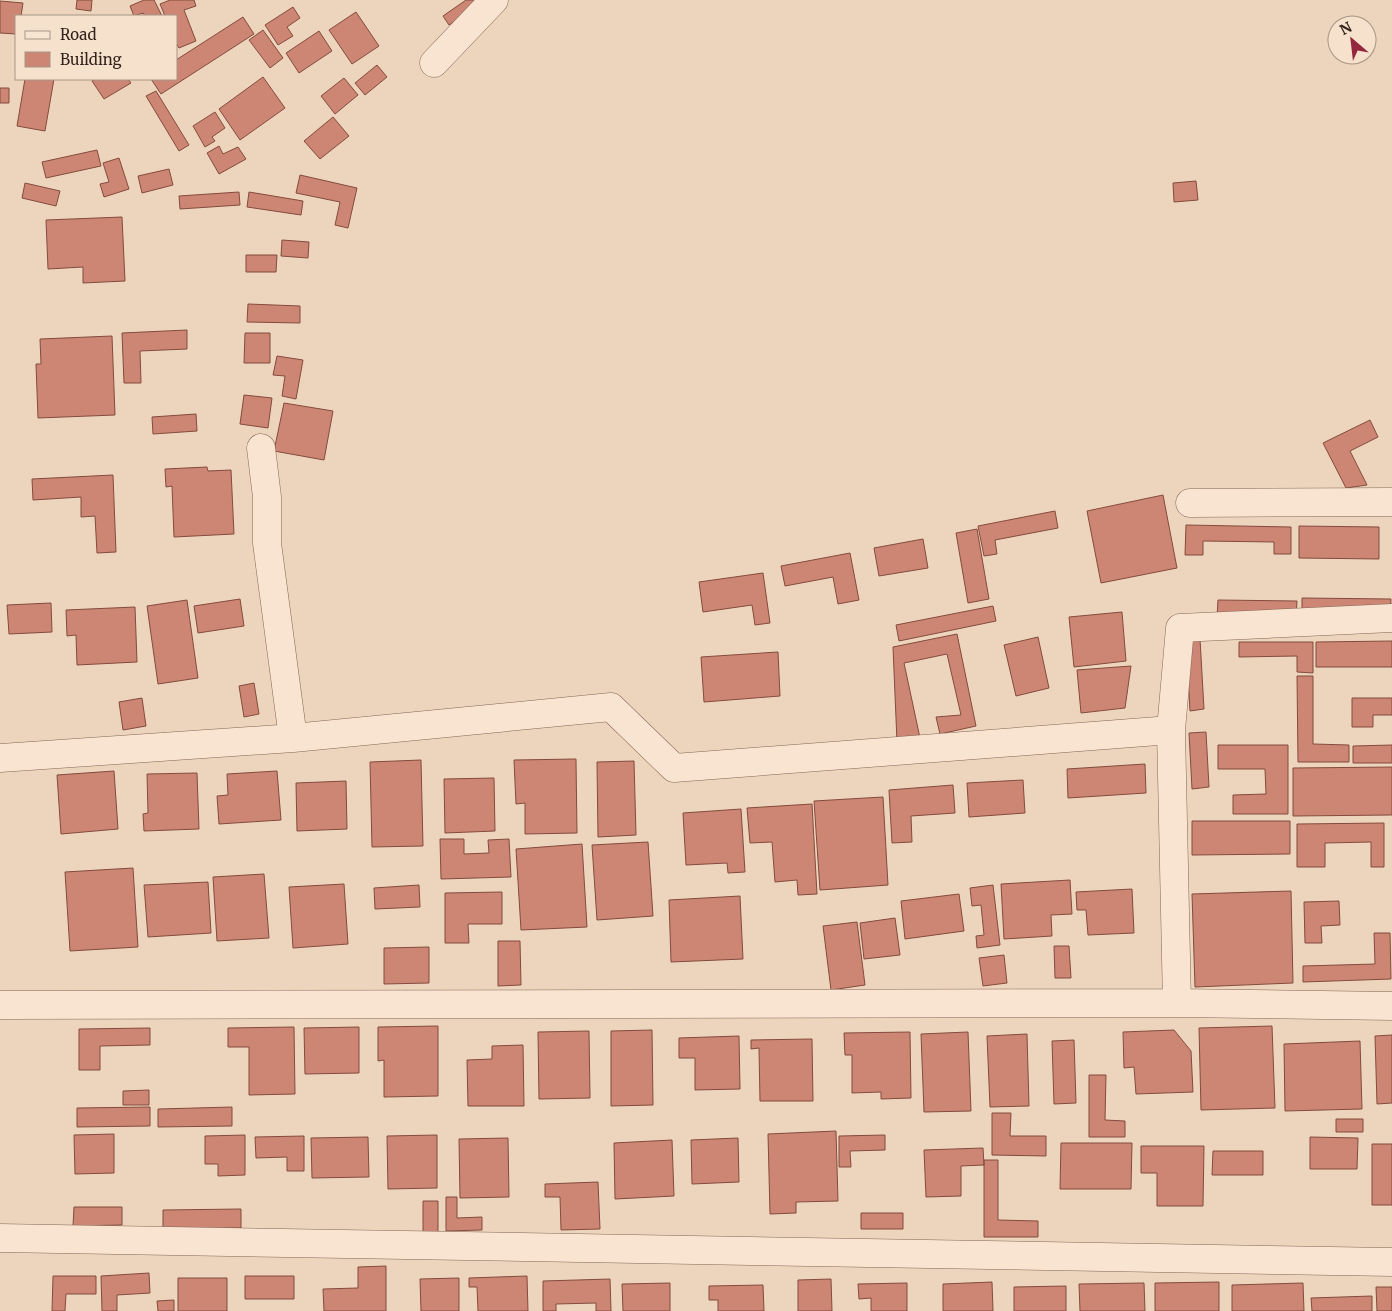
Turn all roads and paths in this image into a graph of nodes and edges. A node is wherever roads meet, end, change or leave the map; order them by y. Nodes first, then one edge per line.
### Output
1 (494, 0) edge
2 (434, 62) dead end
3 (261, 448) dead end
4 (1392, 502) edge
5 (1190, 503) dead end
6 (1392, 618) edge
7 (1171, 730) junction
8 (293, 738) junction
9 (0, 758) edge
10 (1177, 1003) junction
11 (0, 1005) edge
12 (1392, 1006) edge
13 (0, 1238) edge
14 (1392, 1262) edge

1 - 2 street
3 - 8 street
4 - 5 street
6 - 7 street
7 - 8 street
7 - 10 street
8 - 9 street
10 - 11 street
10 - 12 street
13 - 14 street

